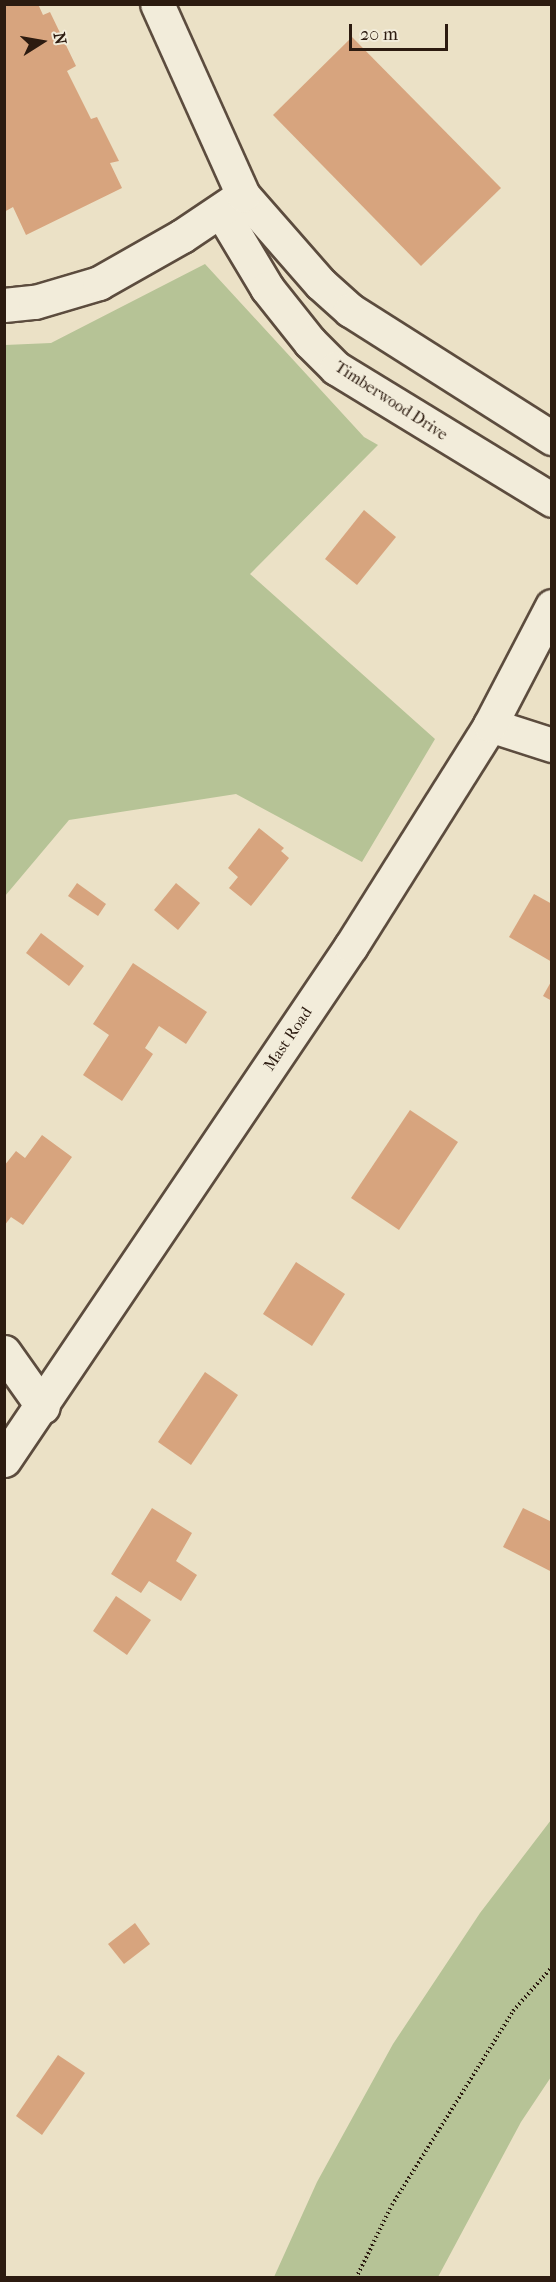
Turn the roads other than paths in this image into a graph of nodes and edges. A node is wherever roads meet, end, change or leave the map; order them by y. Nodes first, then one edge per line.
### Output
1 (157, 4) edge
2 (232, 203) junction
3 (4, 305) edge
4 (552, 438) edge
5 (552, 500) edge
6 (552, 606) edge
7 (490, 725) junction
8 (552, 745) edge
9 (4, 1352) edge
10 (43, 1407) junction
11 (4, 1460) edge

1 - 2 street, Timberwood Drive
2 - 3 street
2 - 4 street, Timberwood Drive
2 - 5 street, Timberwood Drive
6 - 7 street, Mast Road
7 - 8 street
7 - 10 street, Mast Road
9 - 10 street
10 - 11 street, Mast Road

